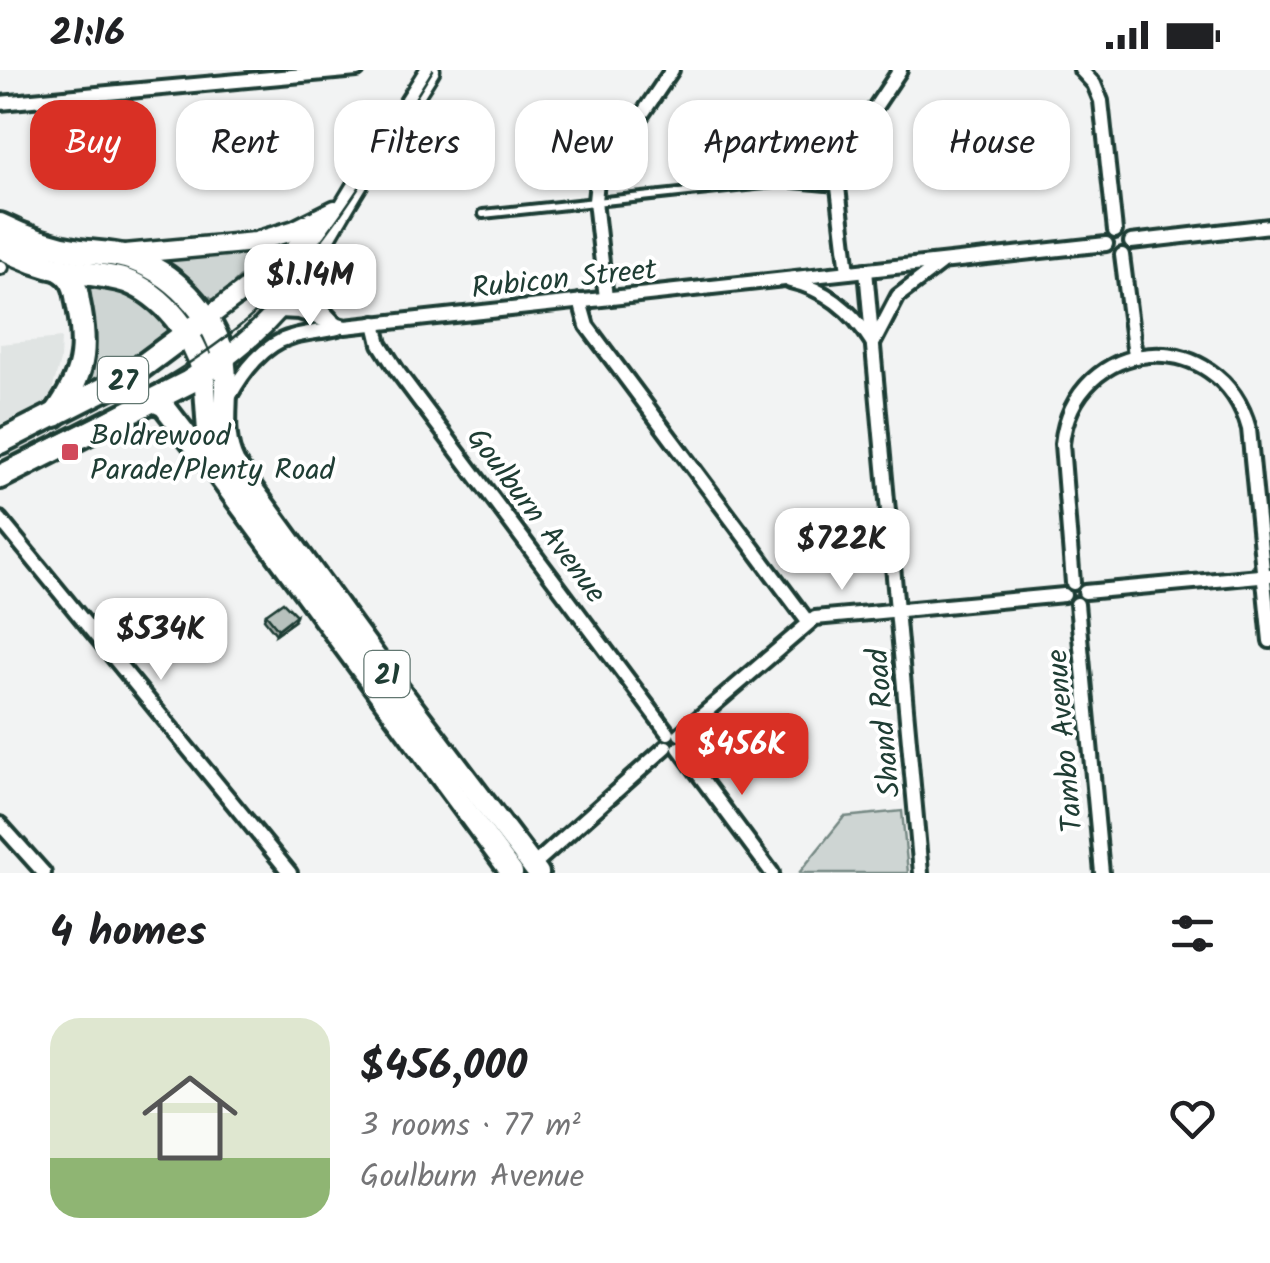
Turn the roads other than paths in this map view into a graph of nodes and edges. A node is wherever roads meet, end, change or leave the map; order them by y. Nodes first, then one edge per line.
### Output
1 (356, 70) edge
2 (428, 70) edge
3 (672, 70) edge
4 (900, 70) edge
5 (1084, 71) edge
6 (880, 100) edge
7 (0, 103) edge
8 (704, 190) edge
9 (838, 190) edge
10 (595, 201) junction
11 (342, 204) junction
12 (482, 214) dead end
13 (0, 224) edge
14 (1270, 226) edge
15 (1116, 231) junction
16 (1130, 242) junction
17 (1106, 244) junction
18 (0, 246) edge
19 (110, 254) junction
20 (1122, 255) junction
21 (944, 262) junction
22 (60, 269) junction
23 (866, 270) junction
24 (848, 272) junction
25 (304, 278) junction
26 (780, 280) junction
27 (606, 298) junction
28 (580, 301) junction
29 (280, 311) junction
30 (206, 319) junction
31 (375, 323) junction
32 (350, 326) junction
33 (187, 334) junction
34 (873, 344) junction
35 (1136, 356) junction
36 (224, 359) junction
37 (204, 373) junction
38 (151, 400) junction
39 (226, 404) junction
40 (53, 418) junction
41 (0, 442) edge
42 (219, 476) junction
43 (0, 477) edge
44 (0, 519) edge
45 (1267, 576) edge
46 (1075, 594) junction
47 (899, 609) junction
48 (808, 622) junction
49 (1270, 641) edge
50 (386, 687) junction
51 (673, 740) junction
52 (0, 824) edge
53 (532, 870) edge
54 (44, 873) edge
55 (290, 873) edge
56 (512, 873) edge
57 (772, 873) edge
58 (921, 873) edge
59 (1102, 873) edge

1 - 7 street
2 - 11 main road, 27
3 - 10 street
4 - 6 street
5 - 15 street
8 - 10 lane
9 - 24 street
10 - 12 lane
10 - 27 street
11 - 19 main road
11 - 25 main road, 27
11 - 30 main road, 27
13 - 19 highway, 21
14 - 16 street
15 - 16 street
15 - 17 street
16 - 20 street
17 - 20 street
17 - 21 street, Rubicon Street
18 - 22 highway, 21
19 - 30 highway, 21
20 - 35 street
21 - 23 street, Rubicon Street
21 - 34 street, Rubicon Street
22 - 33 highway, 21
22 - 40 highway
23 - 24 street, Rubicon Street
23 - 34 street, Shand Road
24 - 26 street, Rubicon Street
25 - 29 main road, 27
25 - 32 street
26 - 27 street, Rubicon Street
26 - 34 street, Rubicon Street
27 - 28 street, Rubicon Street
28 - 31 street, Rubicon Street
28 - 48 street
29 - 32 street, Rubicon Street
29 - 36 main road, 27
30 - 33 highway, 27
30 - 36 highway, 21
31 - 32 street, Rubicon Street
31 - 51 street, Goulburn Avenue
32 - 39 street, Rubicon Street
33 - 37 highway, 21
33 - 40 highway, 27
34 - 47 street, Shand Road
35 - 45 street
35 - 46 street, Tambo Avenue
36 - 37 highway, 27
36 - 39 main road, 21
37 - 38 highway, 27
37 - 42 main road, 21
38 - 42 main road
38 - 43 highway, 27
39 - 50 main road, 21
40 - 41 highway, 27
42 - 50 main road, 21
44 - 55 street
45 - 46 street
45 - 49 street
46 - 47 street
46 - 59 street, Tambo Avenue
47 - 48 street
47 - 58 street, Shand Road
48 - 51 street
50 - 53 main road, 21
50 - 56 main road, 21
51 - 53 street
51 - 57 street, Goulburn Avenue
52 - 54 street

